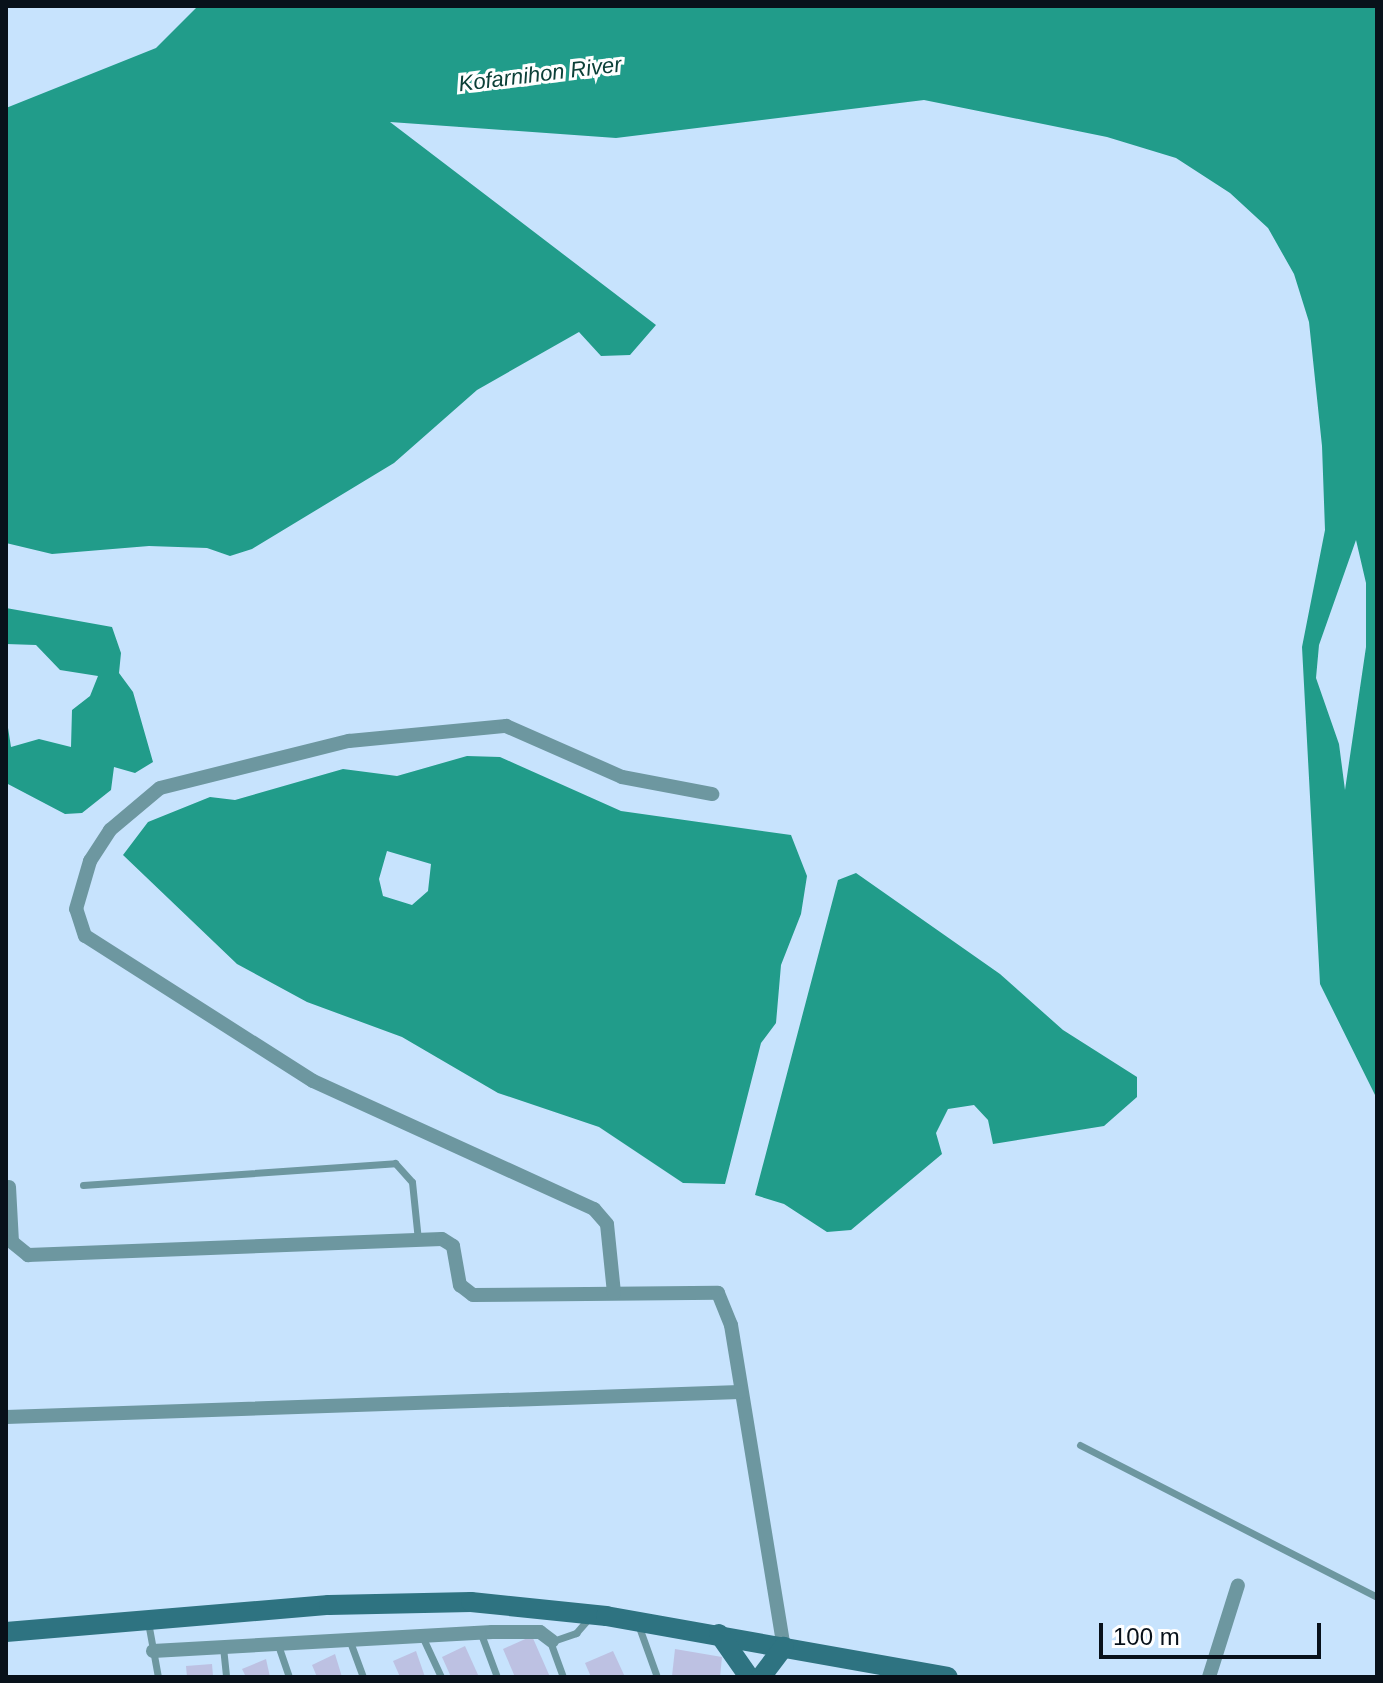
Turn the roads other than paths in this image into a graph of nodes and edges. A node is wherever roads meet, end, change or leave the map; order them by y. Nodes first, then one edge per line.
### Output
1 (712, 794) dead end
2 (83, 1185) dead end
3 (9, 1187) dead end
4 (418, 1240) junction
5 (614, 1293) junction
6 (740, 1392) junction
7 (6, 1417) edge
8 (1080, 1445) dead end
9 (1238, 1585) dead end
10 (1377, 1597) edge
11 (591, 1614) junction
12 (148, 1619) junction
13 (637, 1621) junction
14 (6, 1632) edge
15 (480, 1632) junction
16 (719, 1634) junction
17 (422, 1636) junction
18 (349, 1639) junction
19 (552, 1641) junction
20 (277, 1643) junction
21 (223, 1646) junction
22 (784, 1647) junction
23 (153, 1651) junction
24 (893, 1671) edge
25 (158, 1677) edge
26 (226, 1677) edge
27 (289, 1677) edge
28 (363, 1677) edge
29 (441, 1677) edge
30 (497, 1677) edge
31 (563, 1677) edge
32 (657, 1677) edge
33 (749, 1677) edge
34 (761, 1677) edge
35 (948, 1677) edge
36 (1209, 1677) edge

1 - 5 street
2 - 4 lane
3 - 4 street
4 - 5 street
5 - 6 street
6 - 7 street
6 - 22 street
8 - 10 lane
9 - 36 street
11 - 12 main road
11 - 13 main road
11 - 19 lane
12 - 14 main road
12 - 23 lane
13 - 16 main road
13 - 32 lane
15 - 17 street
15 - 19 street
15 - 30 lane
16 - 22 main road
16 - 33 main road
17 - 18 street
17 - 29 lane
18 - 20 street
18 - 28 lane
19 - 31 lane
20 - 21 street
20 - 27 lane
21 - 23 street
21 - 26 lane
22 - 24 main road
22 - 34 main road
23 - 25 lane
24 - 35 main road

